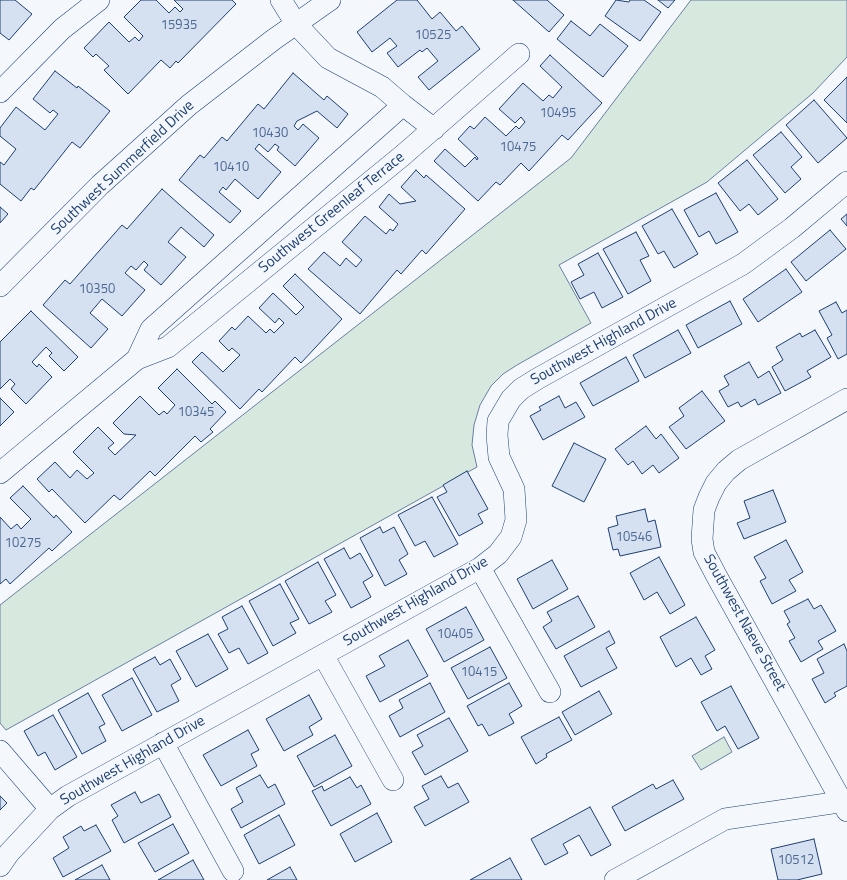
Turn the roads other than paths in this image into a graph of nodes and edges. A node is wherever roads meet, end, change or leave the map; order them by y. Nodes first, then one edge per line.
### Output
1 (99, 0) edge
2 (282, 0) edge
3 (330, 0) edge
4 (296, 24) junction
5 (519, 54) dead end
6 (0, 92) edge
7 (403, 105) junction
8 (434, 129) junction
9 (847, 182) edge
10 (0, 286) edge
11 (137, 359) junction
12 (847, 399) edge
13 (0, 473) edge
14 (480, 568) junction
15 (323, 655) junction
16 (550, 692) dead end
17 (163, 743) junction
18 (0, 751) edge
19 (393, 780) dead end
20 (845, 805) edge
21 (50, 809) junction
22 (0, 866) edge
23 (233, 871) dead end
24 (0, 872) edge
25 (9, 880) edge
26 (615, 880) edge

1 - 6 street
2 - 4 street
3 - 4 street, Southwest Summerfield Drive
4 - 7 street
4 - 10 street, Southwest Summerfield Drive
5 - 8 street, Southwest Greenleaf Terrace
7 - 8 street
7 - 11 street, Southwest Greenleaf Terrace
8 - 11 street, Southwest Greenleaf Terrace
9 - 14 street, Southwest Highland Drive
11 - 13 street, Southwest Greenleaf Terrace
12 - 20 street, Southwest Naeve Street
14 - 15 street, Southwest Highland Drive
14 - 16 street
15 - 17 street, Southwest Highland Drive
15 - 19 street
17 - 21 street, Southwest Highland Drive
17 - 23 street
18 - 21 street
20 - 26 street
21 - 22 street, Southwest Highland Drive
24 - 25 street

